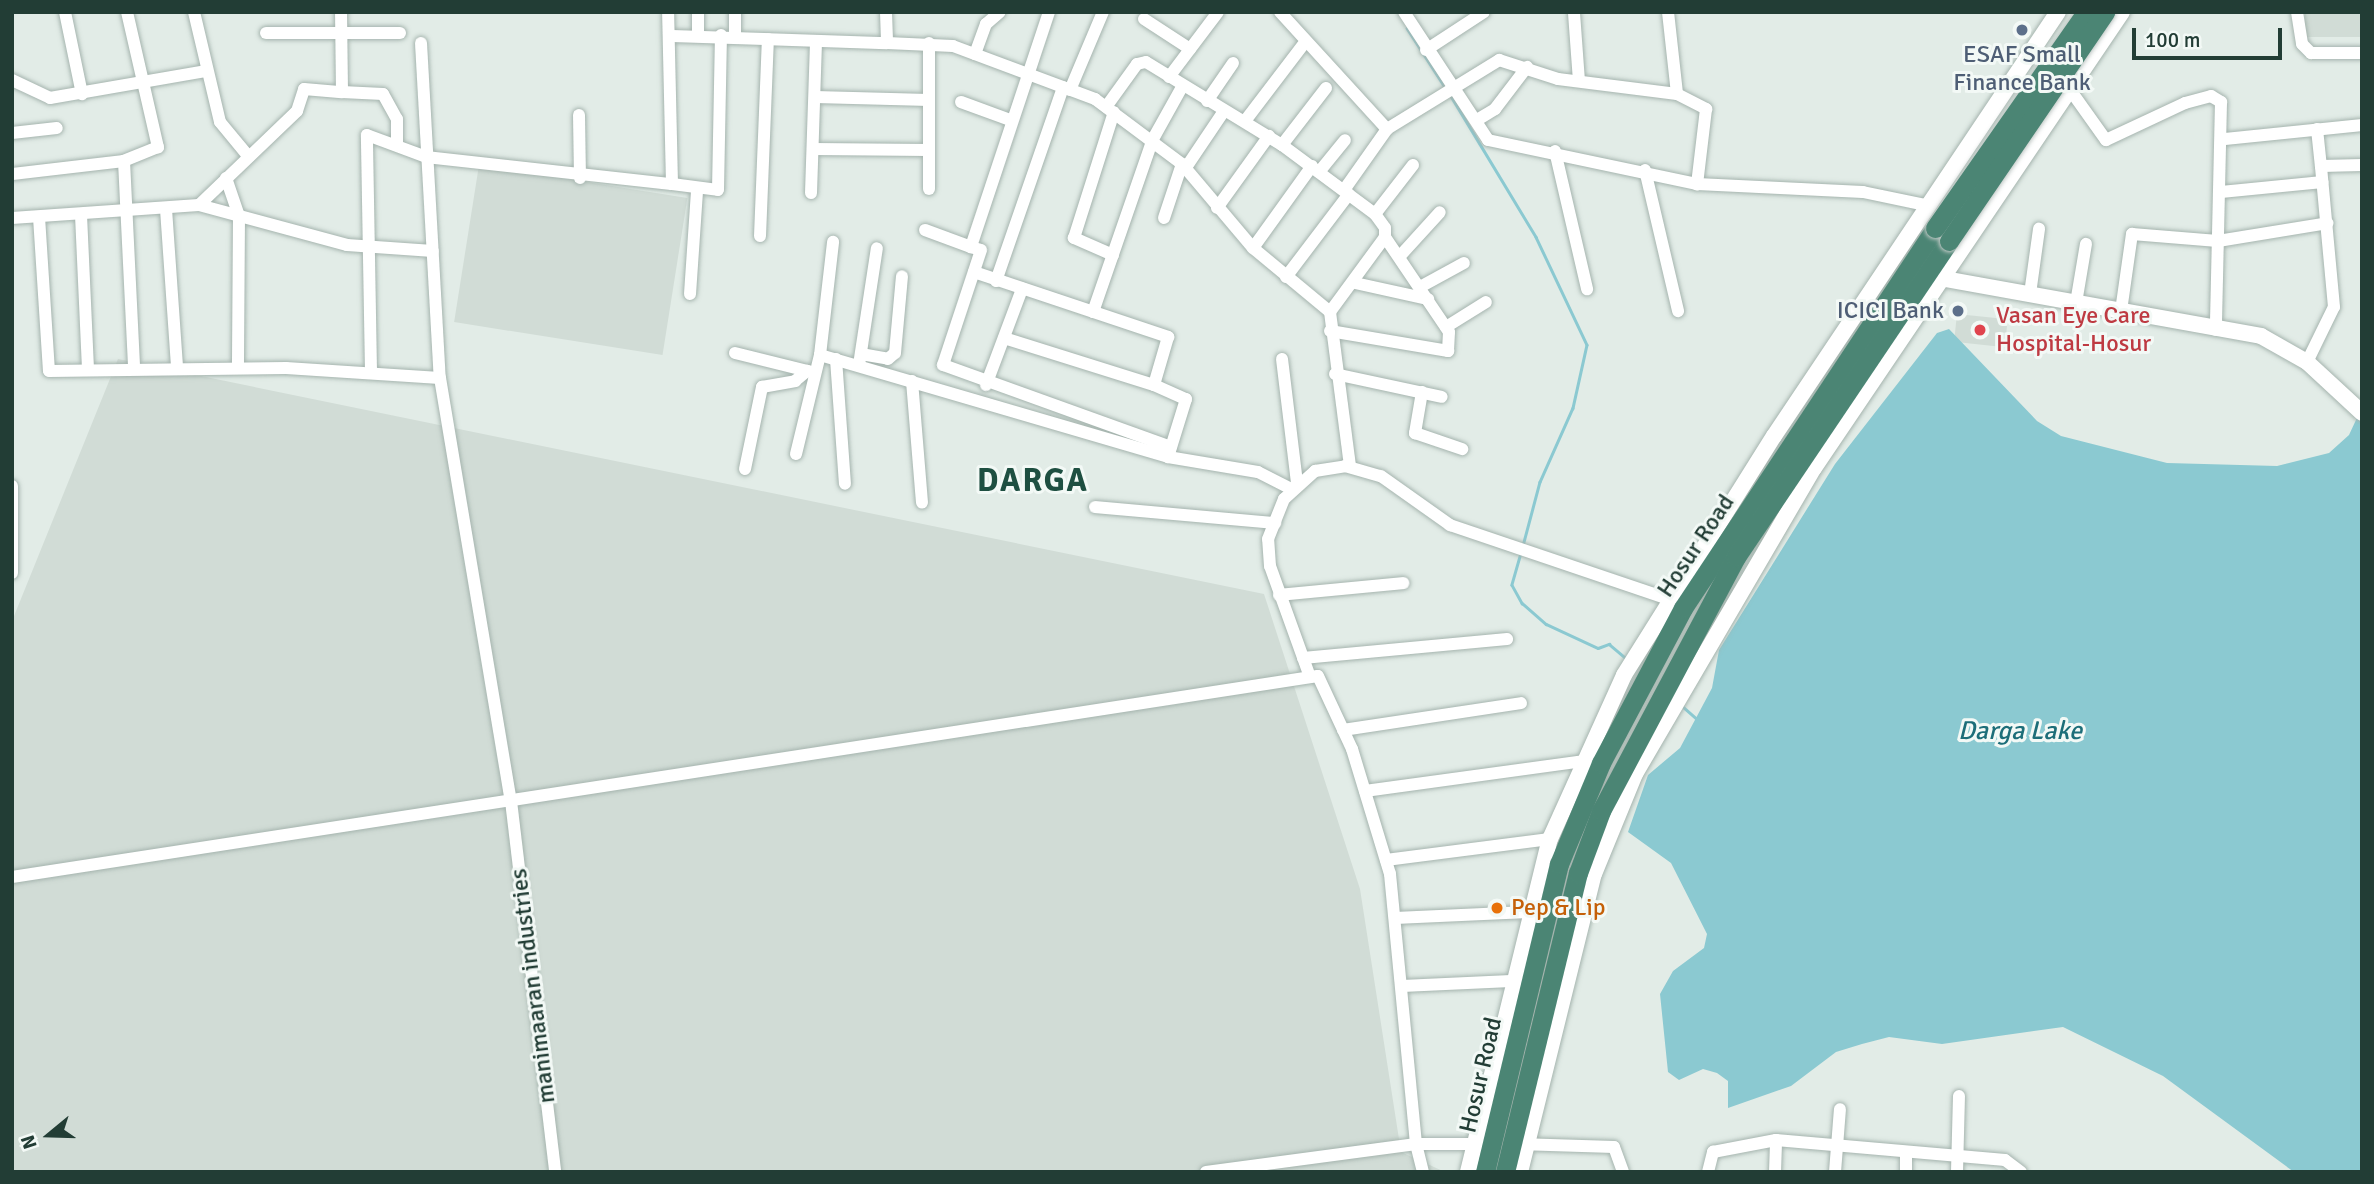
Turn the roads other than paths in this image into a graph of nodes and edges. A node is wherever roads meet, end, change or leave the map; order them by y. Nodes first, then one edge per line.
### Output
1 (65, 12) edge
2 (127, 12) edge
3 (194, 12) edge
4 (341, 12) edge
5 (668, 12) edge
6 (698, 12) edge
7 (735, 12) edge
8 (886, 12) edge
9 (1000, 12) edge
10 (1049, 12) edge
11 (1103, 12) edge
12 (1218, 12) edge
13 (1279, 12) edge
14 (1404, 12) edge
15 (1484, 12) edge
16 (1668, 12) edge
17 (2059, 12) edge
18 (2086, 12) edge
19 (2105, 12) edge
20 (2122, 12) edge
21 (2297, 12) edge
22 (1574, 13) edge
23 (1144, 19) dead end
24 (341, 32) junction
25 (267, 33) dead end
26 (400, 33) dead end
27 (672, 36) junction
28 (698, 36) junction
29 (728, 36) junction
30 (2042, 37) junction
31 (768, 39) junction
32 (816, 41) junction
33 (421, 43) dead end
34 (887, 43) junction
35 (929, 43) junction
36 (1303, 45) junction
37 (1190, 50) junction
38 (1426, 50) junction
39 (2362, 53) edge
40 (975, 54) junction
41 (1233, 63) dead end
42 (2023, 66) junction
43 (1527, 67) junction
44 (2087, 67) junction
45 (207, 71) junction
46 (1025, 71) junction
47 (1169, 77) junction
48 (12, 80) edge
49 (1579, 82) junction
50 (142, 84) junction
51 (1182, 87) junction
52 (1326, 88) dead end
53 (1453, 88) junction
54 (2072, 88) junction
55 (1067, 89) junction
56 (342, 92) junction
57 (82, 94) junction
58 (1677, 94) junction
59 (815, 97) junction
60 (929, 100) junction
61 (1207, 101) junction
62 (961, 102) dead end
63 (1110, 109) junction
64 (1224, 111) junction
65 (2055, 114) junction
66 (579, 115) dead end
67 (1010, 120) junction
68 (1477, 120) junction
69 (1245, 121) junction
70 (2362, 125) edge
71 (57, 128) dead end
72 (1387, 129) junction
73 (2317, 129) junction
74 (12, 133) edge
75 (1269, 136) junction
76 (1153, 139) junction
77 (2225, 139) junction
78 (1345, 140) dead end
79 (397, 145) junction
80 (1282, 145) junction
81 (813, 149) junction
82 (929, 150) junction
83 (1555, 151) junction
84 (249, 157) junction
85 (426, 157) junction
86 (124, 161) junction
87 (2362, 164) edge
88 (1413, 165) dead end
89 (2321, 166) junction
90 (1184, 167) junction
91 (1316, 169) junction
92 (1645, 170) junction
93 (12, 174) edge
94 (226, 178) junction
95 (580, 178) junction
96 (2323, 181) junction
97 (672, 184) junction
98 (1697, 184) junction
99 (929, 189) dead end
100 (697, 190) junction
101 (1346, 192) junction
102 (2221, 192) junction
103 (811, 193) dead end
104 (199, 205) junction
105 (1930, 205) junction
106 (1217, 208) junction
107 (166, 209) junction
108 (1440, 212) dead end
109 (124, 214) junction
110 (1375, 214) junction
111 (81, 215) junction
112 (239, 216) junction
113 (39, 217) junction
114 (12, 218) edge
115 (1164, 218) dead end
116 (2328, 223) junction
117 (2039, 229) dead end
118 (925, 230) dead end
119 (1942, 235) junction
120 (760, 236) dead end
121 (1385, 237) junction
122 (2218, 241) junction
123 (833, 242) dead end
124 (2086, 244) dead end
125 (365, 247) junction
126 (971, 247) junction
127 (877, 248) dead end
128 (1253, 248) junction
129 (433, 251) junction
130 (1113, 254) junction
131 (1401, 256) junction
132 (1464, 263) dead end
133 (974, 272) junction
134 (902, 276) dead end
135 (1286, 277) junction
136 (1945, 279) junction
137 (996, 281) junction
138 (1355, 283) junction
139 (1420, 287) junction
140 (1022, 289) junction
141 (1587, 289) dead end
142 (690, 293) dead end
143 (2030, 294) junction
144 (1428, 299) junction
145 (1486, 302) dead end
146 (2076, 303) junction
147 (1678, 311) dead end
148 (1093, 312) junction
149 (1329, 312) junction
150 (2121, 312) junction
151 (1446, 327) junction
152 (2216, 330) junction
153 (1330, 331) junction
154 (1004, 338) junction
155 (735, 353) dead end
156 (820, 355) junction
157 (836, 359) junction
158 (860, 359) junction
159 (1282, 359) dead end
160 (2307, 362) junction
161 (177, 368) junction
162 (237, 368) junction
163 (134, 369) junction
164 (88, 370) junction
165 (371, 372) junction
166 (811, 372) junction
167 (1335, 374) junction
168 (440, 378) junction
169 (912, 381) junction
170 (986, 385) junction
171 (1154, 385) junction
172 (1422, 392) junction
173 (1442, 397) dead end
174 (2362, 413) edge
175 (1462, 449) dead end
176 (1169, 452) junction
177 (796, 454) dead end
178 (1350, 467) junction
179 (745, 468) dead end
180 (845, 484) dead end
181 (12, 486) edge
182 (1294, 486) junction
183 (922, 503) dead end
184 (1095, 507) dead end
185 (1275, 523) junction
186 (12, 572) edge
187 (1403, 583) dead end
188 (1279, 595) junction
189 (1669, 599) junction
190 (1507, 639) dead end
191 (1647, 651) junction
192 (1303, 658) junction
193 (1682, 673) junction
194 (1310, 677) junction
195 (1631, 681) junction
196 (1521, 703) dead end
197 (1343, 730) junction
198 (1583, 761) junction
199 (1365, 791) junction
200 (511, 801) junction
201 (1550, 839) junction
202 (1386, 860) junction
203 (12, 877) edge
204 (1528, 912) junction
205 (1395, 918) junction
206 (1511, 981) junction
207 (1402, 986) junction
208 (1959, 1096) dead end
209 (1840, 1109) dead end
210 (1776, 1140) junction
211 (1416, 1144) junction
212 (1481, 1144) junction
213 (1517, 1144) junction
214 (1836, 1147) junction
215 (1906, 1154) junction
216 (1957, 1165) edge
217 (555, 1172) edge
218 (1206, 1172) edge
219 (1423, 1172) edge
220 (1468, 1172) edge
221 (1485, 1172) edge
222 (1506, 1172) edge
223 (1520, 1172) edge
224 (1623, 1172) edge
225 (1708, 1172) edge
226 (1775, 1172) edge
227 (1835, 1172) edge
228 (1906, 1172) edge
229 (2021, 1172) edge

1 - 57 street
2 - 50 street
3 - 45 street
4 - 24 street
5 - 27 street
6 - 28 street
7 - 29 street
8 - 34 street
9 - 40 street
10 - 46 street
11 - 55 street
12 - 37 street
13 - 36 street
14 - 38 street
15 - 38 street
16 - 58 street
17 - 30 street
18 - 119 highway, Hosur Road, bridge
19 - 119 highway, Hosur Road, bridge
20 - 44 street
21 - 39 street
22 - 49 street
23 - 37 street
24 - 25 street
24 - 26 street
24 - 56 street
27 - 28 street
27 - 97 street
28 - 29 street
29 - 31 street
29 - 100 street
30 - 42 street
30 - 44 street
31 - 32 street
31 - 120 street
32 - 34 street
32 - 59 street
33 - 85 street, manimaaran industries
34 - 35 street
35 - 40 street
35 - 60 street
36 - 69 street
36 - 72 street
37 - 47 street
38 - 53 street
40 - 46 street
41 - 61 street
42 - 54 street
42 - 65 street
42 - 105 street
43 - 49 street
43 - 53 street
43 - 68 street
44 - 54 street
45 - 50 street
45 - 84 street
46 - 55 street
46 - 67 street
47 - 51 street
47 - 63 street
48 - 57 street
49 - 58 street
50 - 57 street
50 - 86 street
51 - 61 street
51 - 76 street
52 - 80 street
53 - 68 street
53 - 72 street
54 - 65 street
54 - 77 street
55 - 63 street
55 - 137 street
56 - 79 street
56 - 84 street
58 - 98 street
59 - 60 street
59 - 81 street
60 - 82 street
61 - 64 street
62 - 67 street
63 - 76 street
63 - 130 street
64 - 69 street
64 - 90 street
65 - 136 street
66 - 95 street
67 - 126 street
68 - 83 street
69 - 75 street
70 - 73 street
71 - 74 street
72 - 101 street
73 - 77 street
73 - 89 street
75 - 80 street
75 - 106 street
76 - 90 street
76 - 130 street
77 - 102 street
78 - 91 street
79 - 85 street
79 - 125 street
80 - 91 street
81 - 82 street
81 - 103 street
82 - 99 street
83 - 92 street
83 - 141 street
84 - 94 street
85 - 95 street
85 - 129 street, manimaaran industries
86 - 93 street
86 - 109 street
87 - 89 street
88 - 110 street
89 - 96 street
90 - 106 street
90 - 115 street
91 - 101 street
91 - 128 street
92 - 98 street
92 - 147 street
94 - 104 street
94 - 112 street
95 - 97 street
96 - 102 street
96 - 116 street
97 - 100 street
98 - 105 street
100 - 142 street
101 - 110 street
101 - 135 street
102 - 122 street
104 - 107 street
104 - 112 street
105 - 189 street
106 - 128 street
107 - 109 street
107 - 161 street
108 - 131 street
109 - 111 street
109 - 163 street
110 - 121 street
111 - 113 street
111 - 164 street
112 - 125 street
112 - 162 street
113 - 114 street
113 - 164 street
116 - 122 street
116 - 160 street
117 - 143 street
118 - 126 street
119 - 191 highway, Hosur Road
119 - 193 highway, Hosur Road
121 - 131 street
121 - 138 street
122 - 150 street
122 - 152 street
123 - 156 street
124 - 146 street
125 - 129 street
125 - 165 street
126 - 133 street
127 - 158 street
128 - 135 street
129 - 168 street, manimaaran industries
130 - 148 street
131 - 139 street
132 - 139 street
133 - 137 street
133 - 170 street
134 - 158 street
135 - 149 street
136 - 143 street
136 - 193 street
137 - 140 street
138 - 144 street
138 - 149 street
139 - 144 street
140 - 148 street
140 - 154 street
143 - 146 street
144 - 151 street
145 - 151 street
146 - 150 street
148 - 171 street
149 - 153 street
150 - 152 street
151 - 153 street
152 - 160 street
153 - 167 street
154 - 170 street
154 - 171 street
155 - 166 street
156 - 157 street
156 - 166 street
157 - 158 street
157 - 180 street
158 - 169 street
159 - 182 street
160 - 174 street
161 - 162 street
161 - 163 street
162 - 165 street
163 - 164 street
165 - 168 street
166 - 177 street
166 - 179 street
167 - 172 street
167 - 178 street
168 - 200 street, manimaaran industries
169 - 176 street
169 - 183 street
170 - 176 street
171 - 176 street
172 - 173 street
172 - 175 street
176 - 182 street
178 - 182 street
178 - 189 street
181 - 186 street
182 - 185 street
184 - 185 street
185 - 188 street
187 - 188 street
188 - 192 street
189 - 191 street
190 - 192 street
191 - 195 highway, Hosur Road
192 - 194 street
193 - 213 highway, Hosur Road
194 - 197 street
194 - 200 street
195 - 198 street
195 - 212 highway, Hosur Road
196 - 197 street
197 - 199 street
198 - 199 street
198 - 201 street
199 - 202 street
200 - 203 street
200 - 217 street, manimaaran industries
201 - 202 street
201 - 204 street
202 - 205 street
204 - 205 street
204 - 206 street
205 - 207 street
206 - 207 street
206 - 212 street
207 - 211 street
208 - 216 street
209 - 214 street
210 - 214 street
210 - 225 street
210 - 226 street
211 - 212 street
211 - 218 street
211 - 219 street
212 - 220 street
212 - 221 highway, Hosur Road
213 - 222 highway, Hosur Road
213 - 223 street
213 - 224 street
214 - 215 street
214 - 227 street
215 - 216 street
215 - 228 street
216 - 229 street

